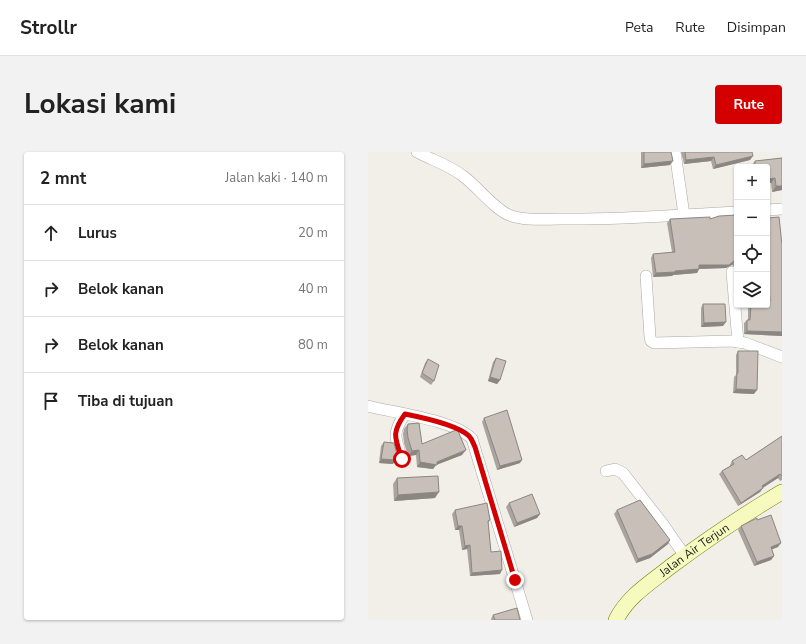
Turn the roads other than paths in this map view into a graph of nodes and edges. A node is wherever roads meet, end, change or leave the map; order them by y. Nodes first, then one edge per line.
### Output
1 (417, 152) edge
2 (675, 152) edge
3 (782, 209) edge
4 (770, 210) edge
5 (734, 212) edge
6 (684, 215) junction
7 (732, 272) dead end
8 (646, 276) dead end
9 (738, 342) junction
10 (782, 357) edge
11 (368, 406) edge
12 (405, 414) junction
13 (402, 459) dead end
14 (606, 470) dead end
15 (782, 492) edge
16 (685, 556) junction
17 (526, 620) edge
18 (616, 620) edge

1 - 6 street
2 - 6 street
3 - 4 street
5 - 6 street
7 - 9 street
8 - 9 street
9 - 10 street
11 - 12 street
12 - 13 street
12 - 17 street
14 - 16 street
15 - 16 street, Jalan Air Terjun
16 - 18 street, Jalan Air Terjun

